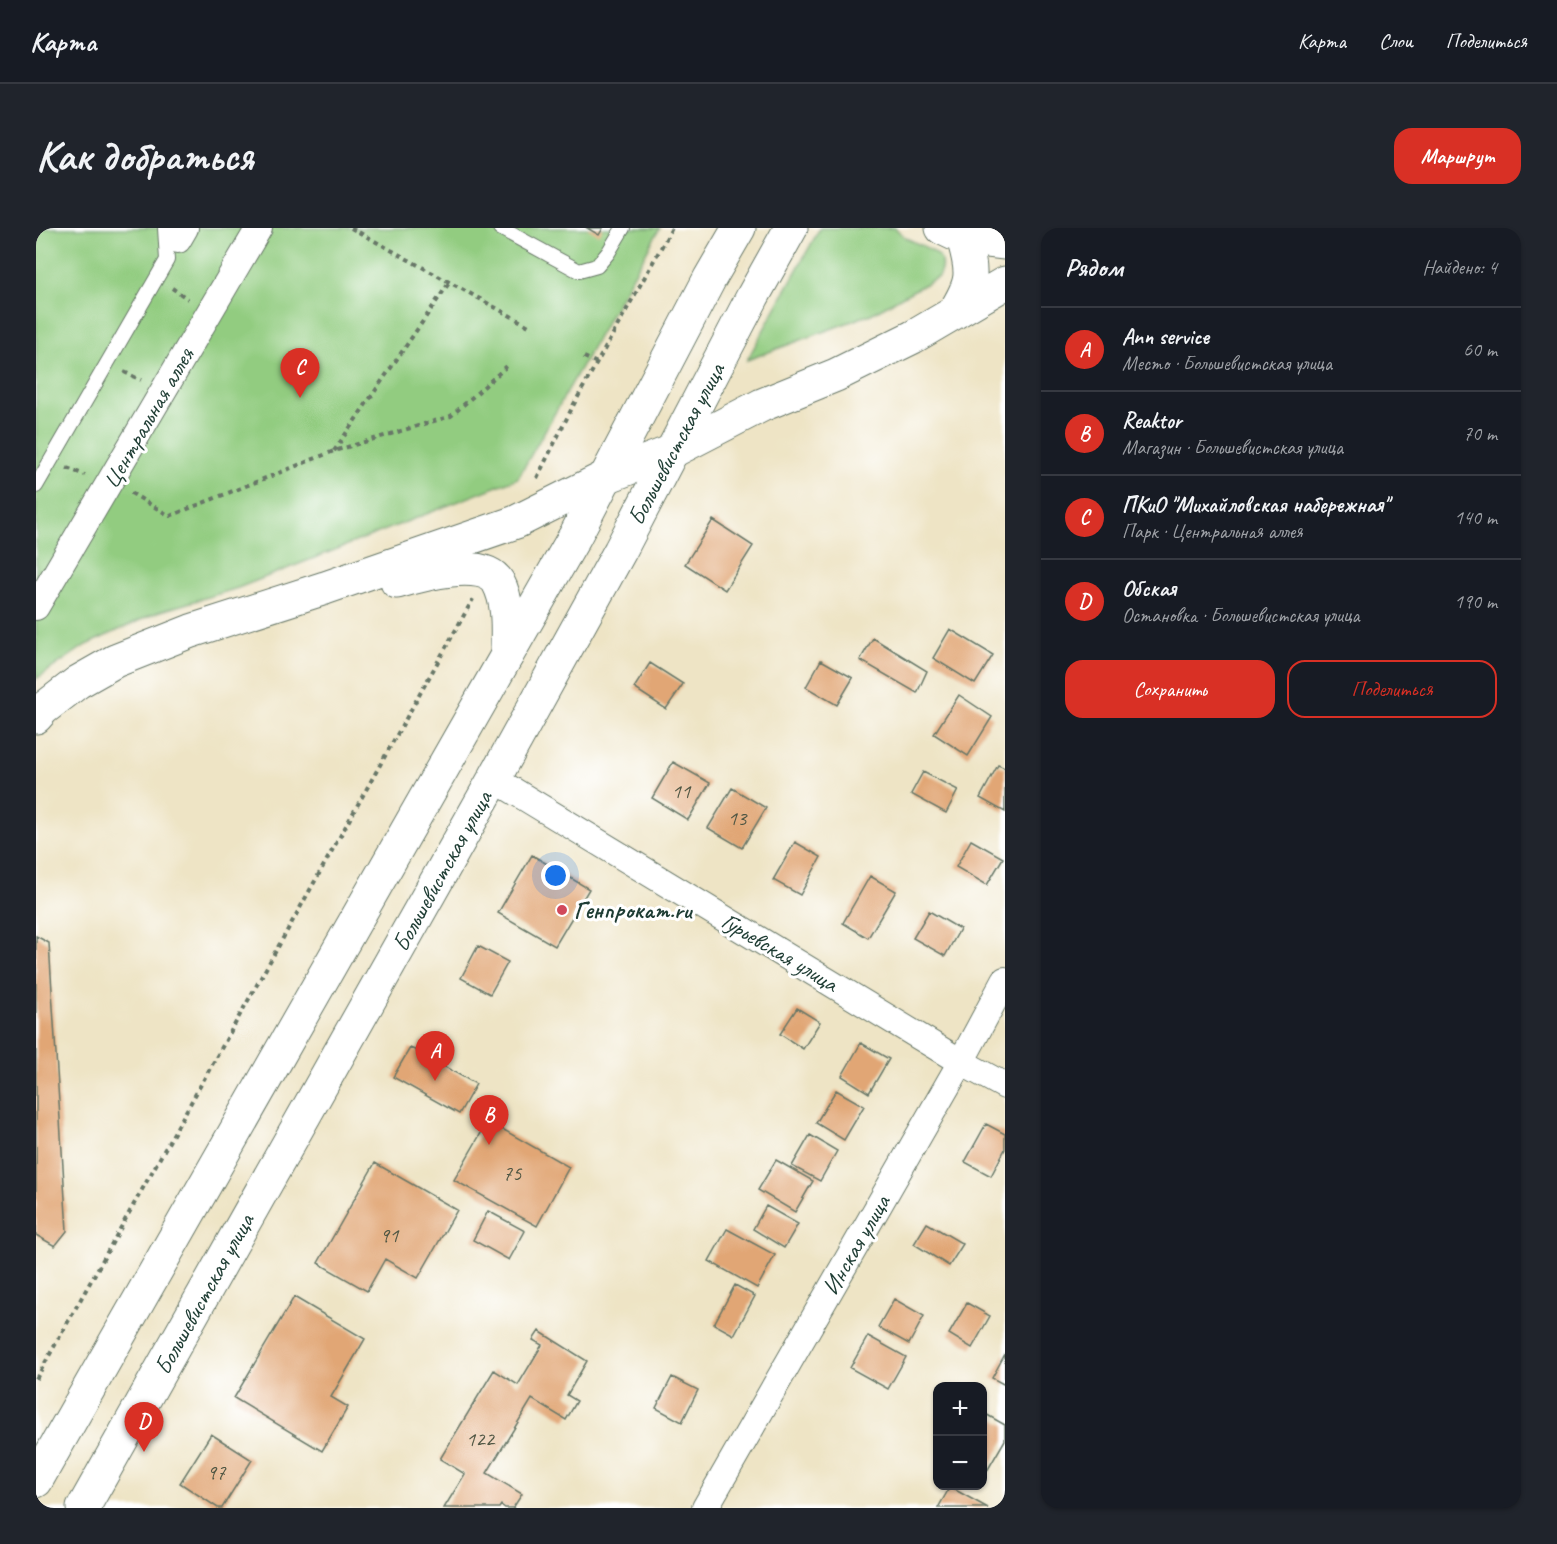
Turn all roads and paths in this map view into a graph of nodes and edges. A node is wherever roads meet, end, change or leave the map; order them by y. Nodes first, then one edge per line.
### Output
1 (259, 228) edge
2 (351, 228) edge
3 (500, 228) edge
4 (623, 228) edge
5 (672, 228) edge
6 (739, 228) edge
7 (791, 228) edge
8 (176, 232) edge
9 (952, 233) edge
10 (1005, 243) edge
11 (156, 279) junction
12 (450, 283) junction
13 (1005, 283) edge
14 (189, 299) dead end
15 (954, 313) junction
16 (529, 326) dead end
17 (584, 357) dead end
18 (107, 363) junction
19 (597, 363) junction
20 (507, 366) dead end
21 (163, 392) junction
22 (334, 451) junction
23 (673, 451) junction
24 (51, 460) junction
25 (606, 477) junction
26 (92, 478) dead end
27 (537, 479) dead end
28 (36, 486) edge
29 (125, 490) dead end
30 (488, 572) junction
31 (36, 607) edge
32 (191, 631) junction
33 (507, 655) junction
34 (36, 717) edge
35 (494, 779) junction
36 (1005, 980) edge
37 (961, 1062) junction
38 (1005, 1086) edge
39 (36, 1379) edge
40 (36, 1481) edge
41 (83, 1508) edge
42 (705, 1508) edge

1 - 21 street, Центральная аллея
2 - 12 path
3 - 4 lane
5 - 19 path
6 - 25 main road, Большевистская улица
7 - 23 main road, Большевистская улица
8 - 11 lane
9 - 10 main road
9 - 15 main road
11 - 14 path
11 - 18 lane
12 - 16 path
12 - 22 path
13 - 15 main road
15 - 23 main road
17 - 19 path
18 - 21 path
18 - 24 lane
19 - 27 path
20 - 22 path
21 - 31 street, Центральная аллея
22 - 29 path
23 - 25 main road
23 - 35 main road, Большевистская улица
24 - 26 path
24 - 28 lane
25 - 32 main road
25 - 33 main road, Большевистская улица
30 - 32 main road
30 - 33 main road
30 - 39 path
32 - 34 main road
33 - 40 main road, Большевистская улица
35 - 37 street, Гурьевская улица
35 - 41 main road, Большевистская улица
36 - 37 street, Инская улица
37 - 38 street, Гурьевская улица
37 - 42 street, Инская улица

